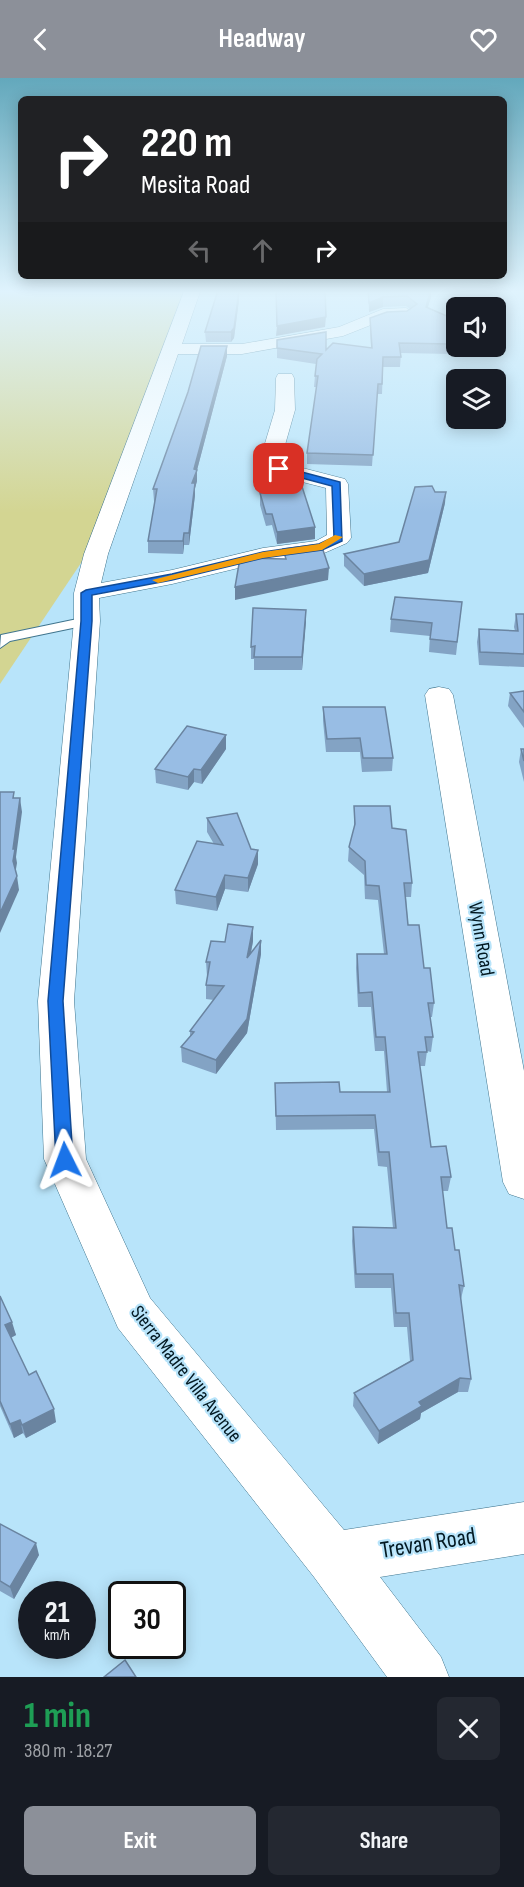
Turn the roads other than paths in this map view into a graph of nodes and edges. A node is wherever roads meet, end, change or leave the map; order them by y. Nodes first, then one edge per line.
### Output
1 (165, 364) edge
2 (285, 378) dead end
3 (87, 607) junction
4 (0, 644) edge
5 (439, 695) dead end
6 (524, 1182) edge
7 (524, 1528) edge
8 (333, 1558) junction
9 (421, 1677) edge

1 - 3 street, Sierra Madre Villa Avenue
2 - 3 street
3 - 4 lane
3 - 8 street, Sierra Madre Villa Avenue
5 - 6 street, Wynn Road
7 - 8 street, Trevan Road
8 - 9 street, Sierra Madre Villa Avenue

